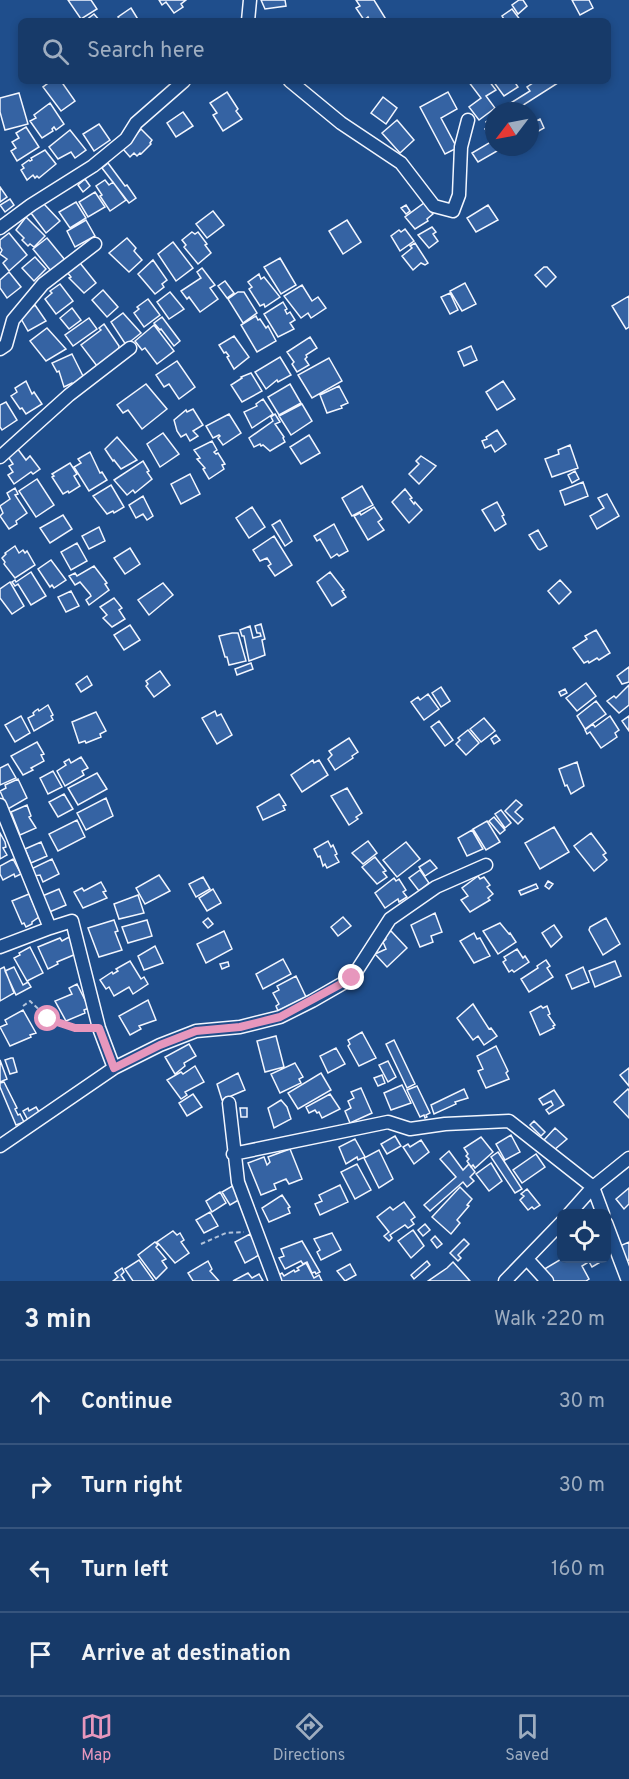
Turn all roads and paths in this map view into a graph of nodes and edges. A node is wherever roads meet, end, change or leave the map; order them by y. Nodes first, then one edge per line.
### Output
1 (250, 0) edge
2 (248, 18) edge
3 (181, 84) edge
4 (294, 84) edge
5 (468, 120) dead end
6 (0, 228) edge
7 (96, 244) dead end
8 (130, 348) dead end
9 (0, 349) edge
10 (0, 457) edge
11 (0, 805) edge
12 (486, 865) dead end
13 (50, 928) junction
14 (0, 947) edge
15 (23, 1006) dead end
16 (99, 1028) junction
17 (114, 1068) junction
18 (229, 1103) dead end
19 (0, 1146) edge
20 (233, 1154) junction
21 (629, 1158) edge
22 (593, 1187) junction
23 (573, 1209) edge
24 (601, 1209) edge
25 (557, 1226) edge
26 (256, 1231) junction
27 (611, 1236) edge
28 (201, 1244) dead end
29 (527, 1259) junction
30 (275, 1281) edge
31 (505, 1281) edge
32 (547, 1281) edge
33 (628, 1281) edge

1 - 2 street
3 - 6 street
4 - 5 street
7 - 9 street
8 - 10 street
11 - 13 street
12 - 17 street
13 - 14 street
13 - 16 street
15 - 16 path
16 - 17 street
17 - 19 street
18 - 20 street
20 - 22 street
20 - 26 street
21 - 22 street
22 - 23 street
22 - 24 street
25 - 29 street
26 - 28 path
26 - 30 street
27 - 33 street
29 - 31 street
29 - 32 street

